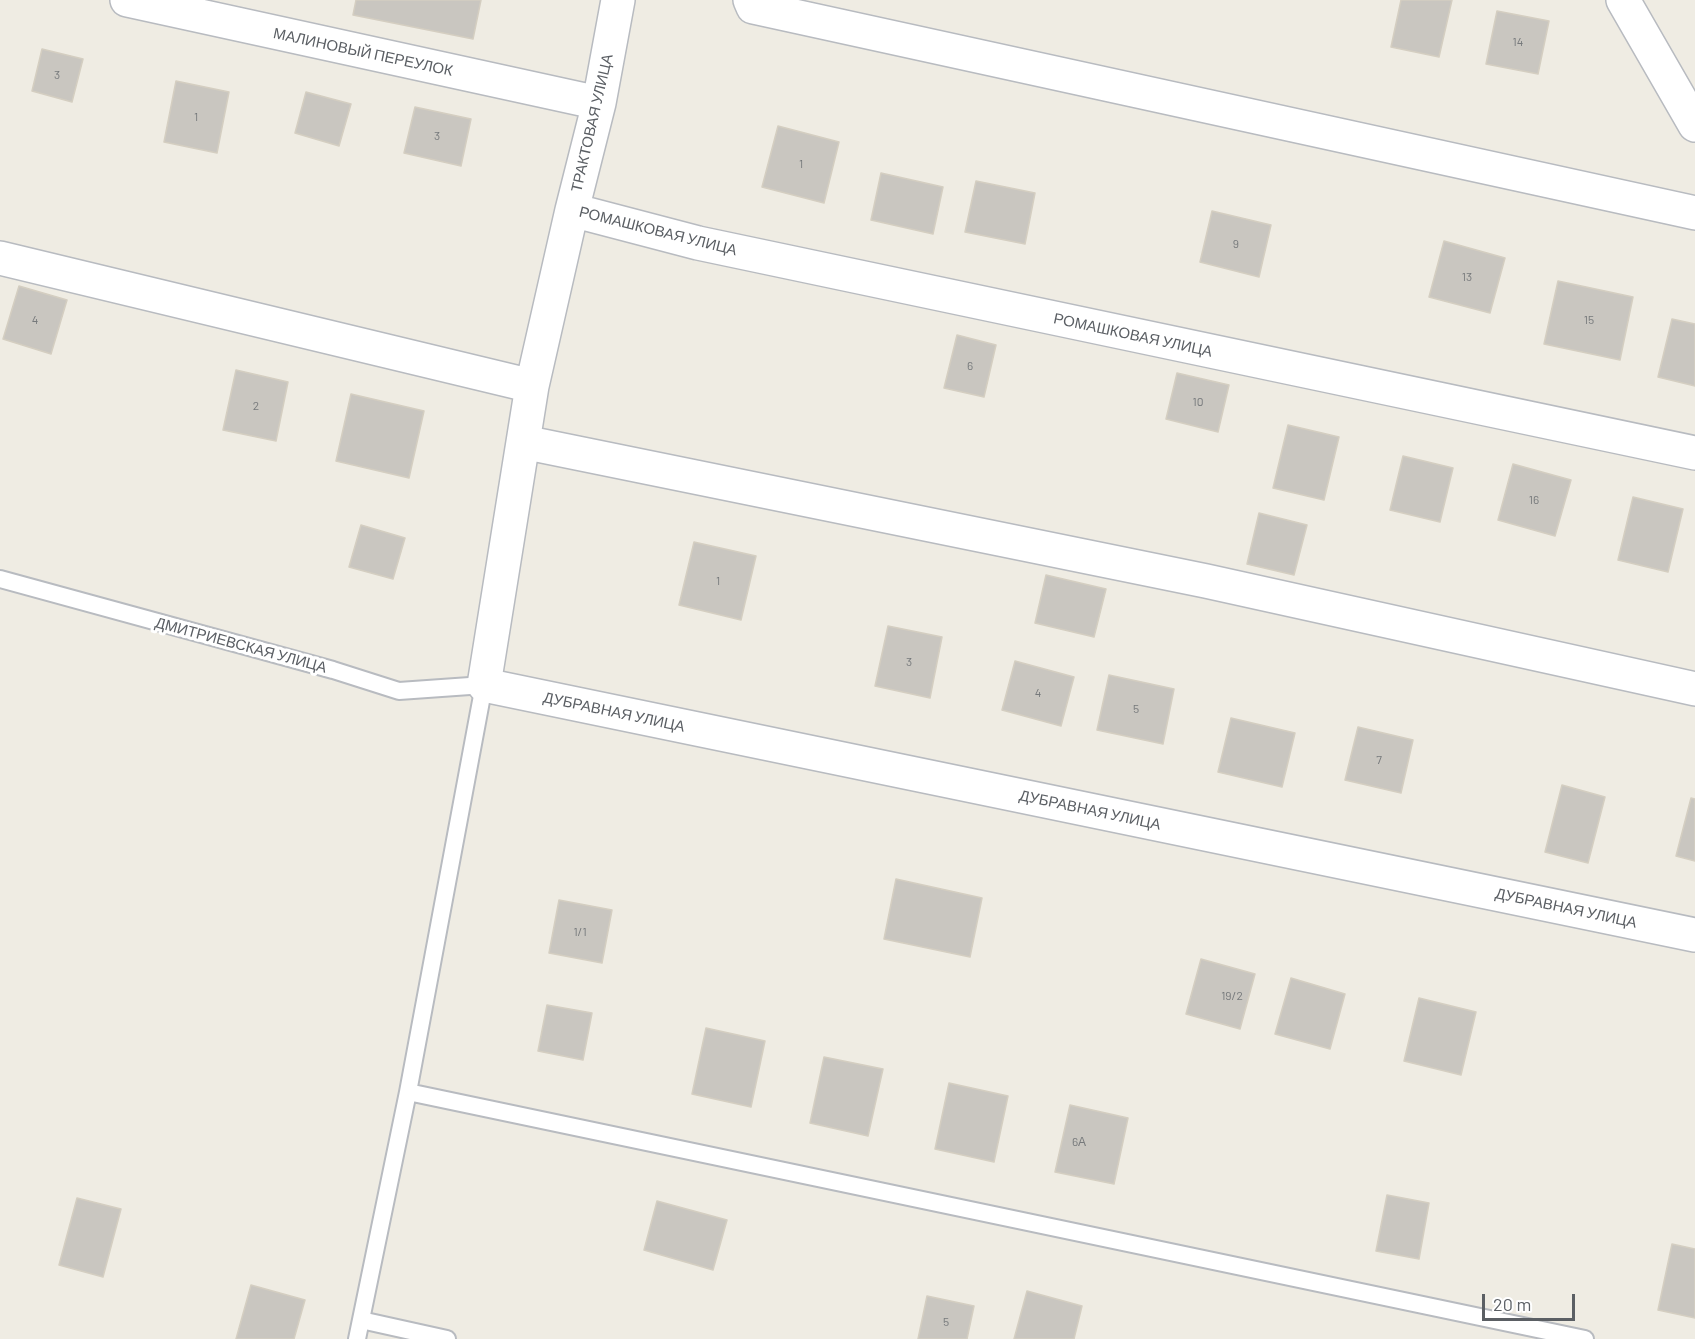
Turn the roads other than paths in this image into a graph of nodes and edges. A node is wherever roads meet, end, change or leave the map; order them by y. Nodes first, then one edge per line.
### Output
1 (128, 0) edge
2 (618, 0) edge
3 (750, 0) edge
4 (1623, 0) edge
5 (599, 103) junction
6 (1695, 125) edge
7 (572, 210) junction
8 (1695, 213) edge
9 (0, 258) edge
10 (532, 386) junction
11 (523, 442) junction
12 (1695, 453) edge
13 (0, 579) edge
14 (484, 685) junction
15 (1695, 689) edge
16 (1695, 935) edge
17 (408, 1092) junction
18 (361, 1320) junction
19 (357, 1339) edge
20 (447, 1339) edge
21 (1585, 1339) edge

1 - 5 street, МАЛИНОВЫЙ ПЕРЕУЛОК
2 - 5 street, ТРАКТОВАЯ УЛИЦА
3 - 8 street
4 - 6 street
5 - 7 street, ТРАКТОВАЯ УЛИЦА
7 - 10 street, ТРАКТОВАЯ УЛИЦА
7 - 12 street, РОМАШКОВАЯ УЛИЦА
9 - 10 street
10 - 11 street, ТРАКТОВАЯ УЛИЦА
11 - 14 street, ТРАКТОВАЯ УЛИЦА
11 - 15 street
13 - 14 lane, ДМИТРИЕВСКАЯ УЛИЦА
14 - 16 street, ДУБРАВНАЯ УЛИЦА
14 - 17 lane
17 - 18 lane
17 - 21 lane
18 - 19 lane
18 - 20 lane

